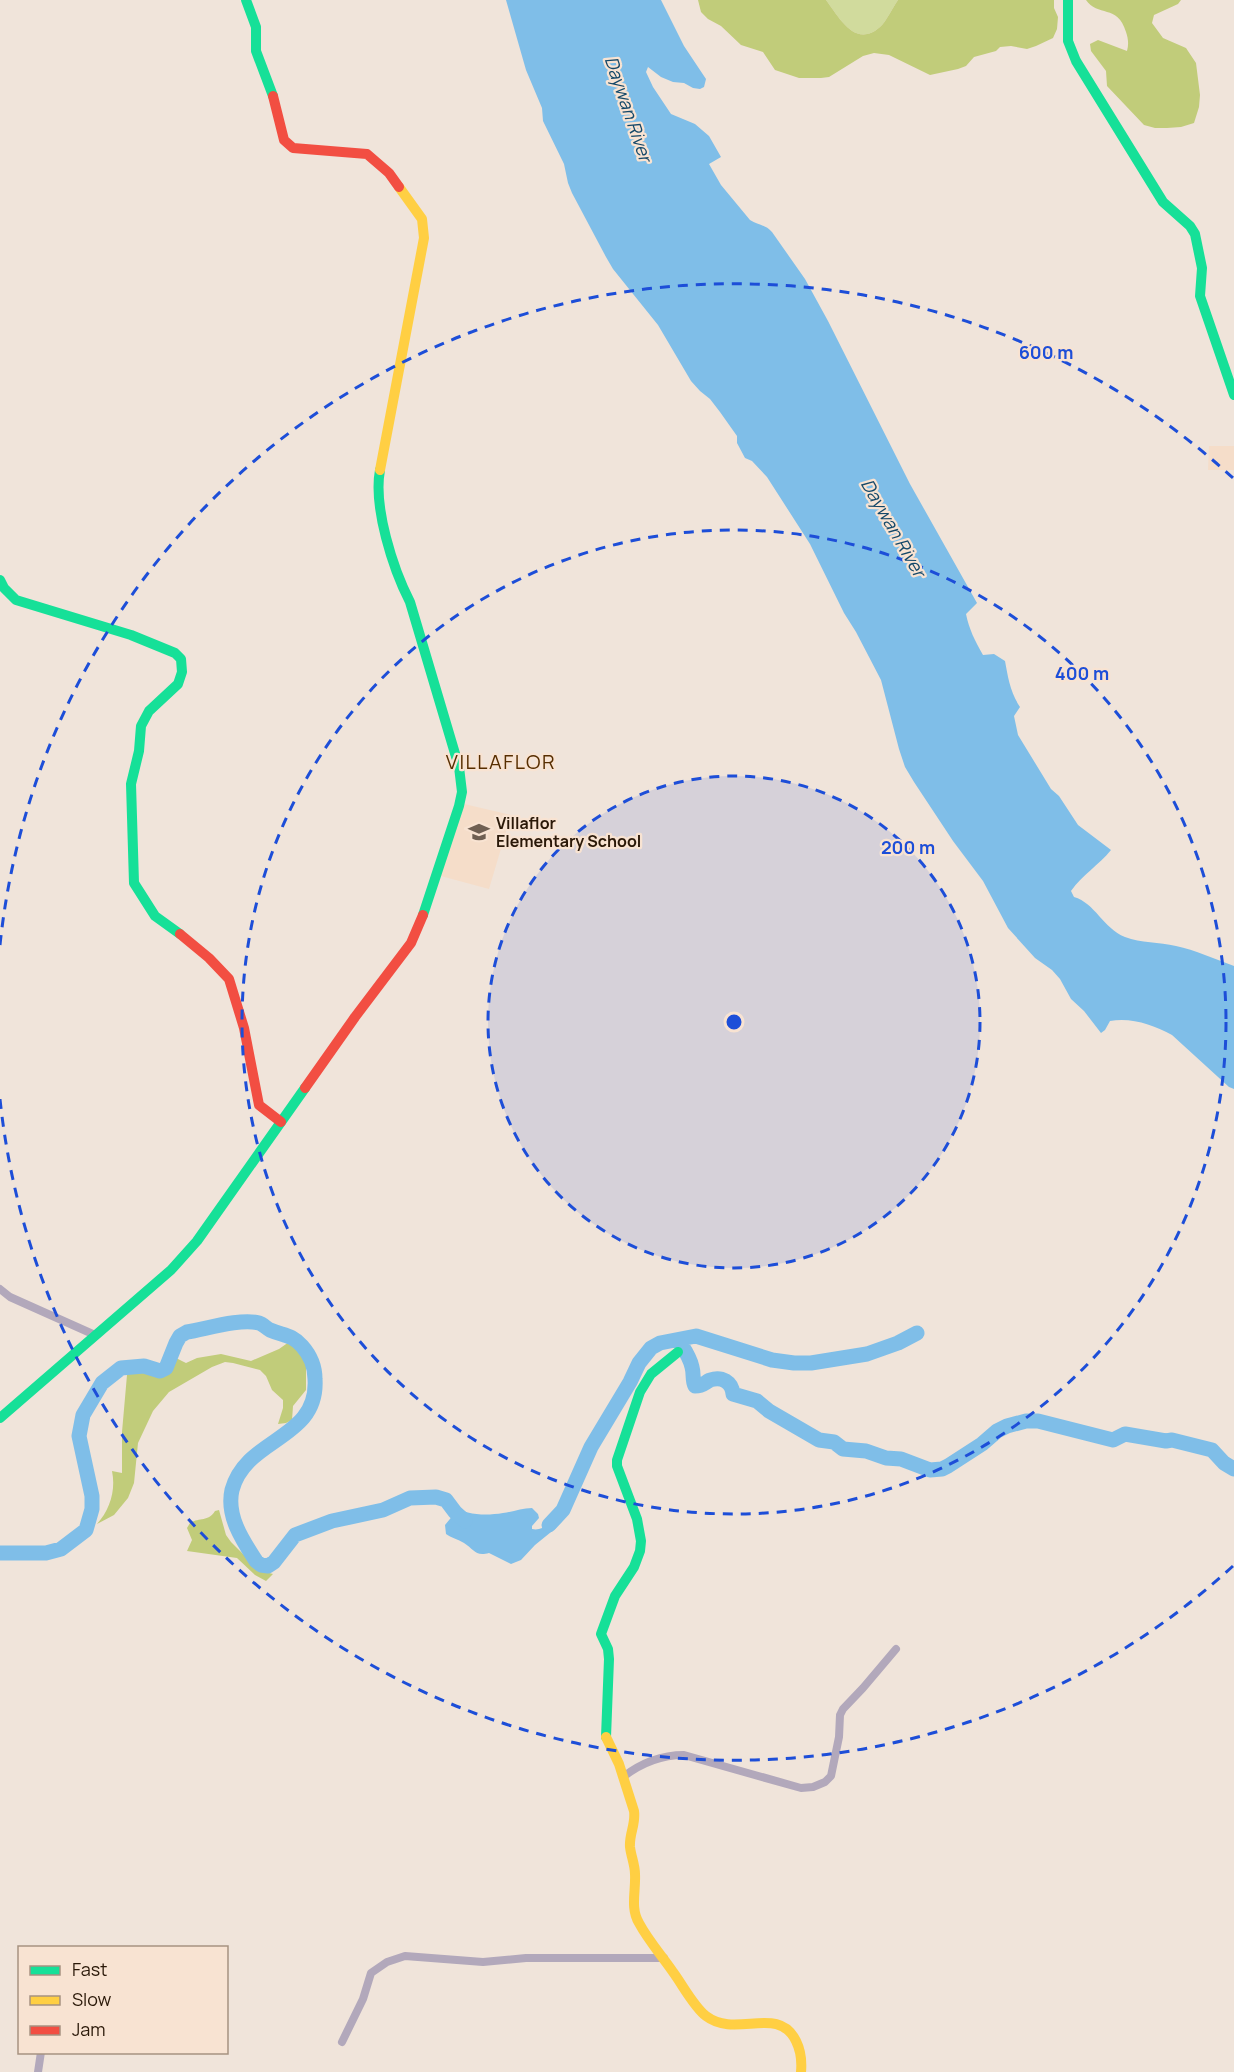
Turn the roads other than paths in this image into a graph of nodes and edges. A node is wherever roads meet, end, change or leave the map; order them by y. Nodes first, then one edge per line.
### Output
1 (246, 0) edge
2 (1068, 0) edge
3 (1234, 395) edge
4 (0, 580) edge
5 (281, 1122) junction
6 (0, 1289) edge
7 (95, 1335) junction
8 (678, 1353) dead end
9 (0, 1418) edge
10 (896, 1649) dead end
11 (623, 1777) junction
12 (664, 1958) junction
13 (342, 2042) dead end
14 (41, 2054) edge
15 (38, 2072) edge
16 (801, 2072) edge

1 - 5 street
2 - 3 street
4 - 5 street
5 - 7 street
6 - 7 street
7 - 9 street
8 - 11 street
10 - 11 street
11 - 12 street
12 - 13 street
12 - 16 street
14 - 15 street

